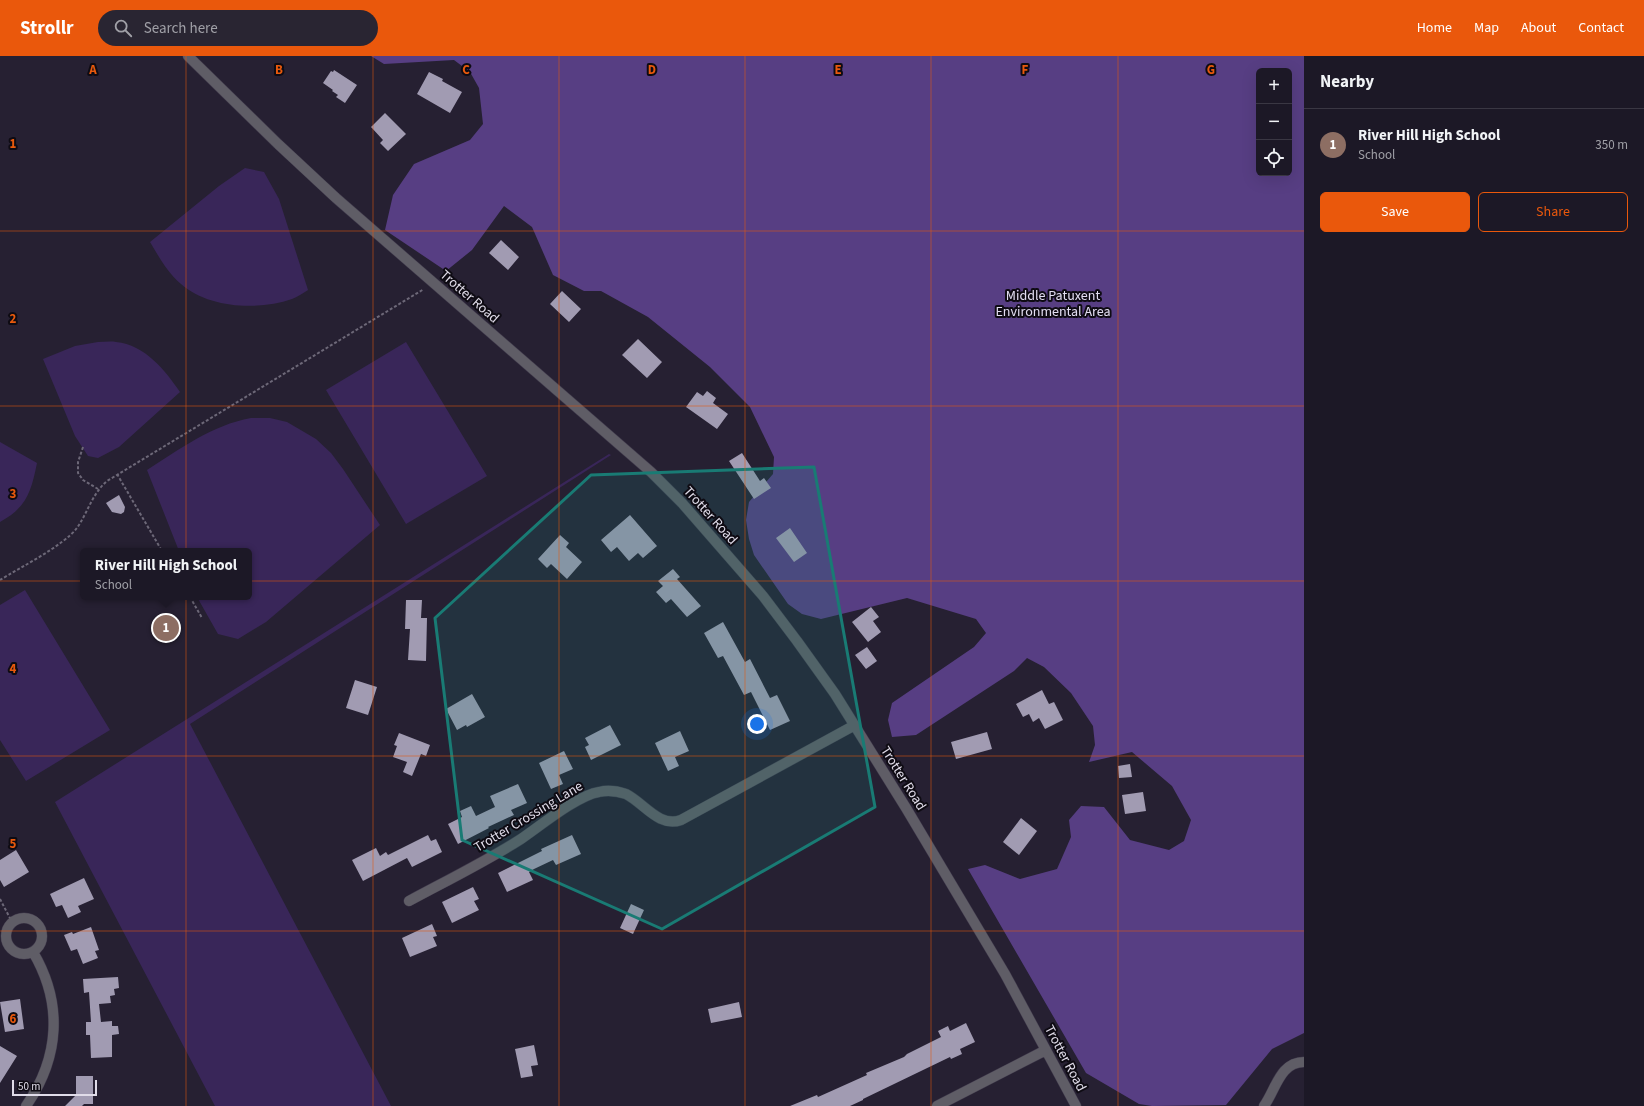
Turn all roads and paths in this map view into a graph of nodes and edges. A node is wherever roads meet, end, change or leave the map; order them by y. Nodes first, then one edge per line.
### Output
1 (188, 56) edge
2 (433, 283) junction
3 (83, 447) dead end
4 (117, 474) junction
5 (98, 489) junction
6 (160, 548) edge
7 (0, 580) edge
8 (192, 600) edge
9 (202, 618) dead end
10 (854, 725) junction
11 (0, 899) edge
12 (408, 901) dead end
13 (12, 922) junction
14 (33, 952) junction
15 (1046, 1050) junction
16 (1304, 1062) edge
17 (26, 1106) edge
18 (937, 1106) edge
19 (1076, 1106) edge
20 (1264, 1106) edge

1 - 2 street, Trotter Road
2 - 4 path
2 - 10 street, Trotter Road
3 - 5 path
4 - 5 path
4 - 6 path
5 - 7 path
8 - 9 path
10 - 12 street, Trotter Crossing Lane
10 - 15 street, Trotter Road
11 - 13 path
13 - 14 street
13 - 14 street
14 - 17 street
15 - 18 street
15 - 19 street, Trotter Road
16 - 20 street

